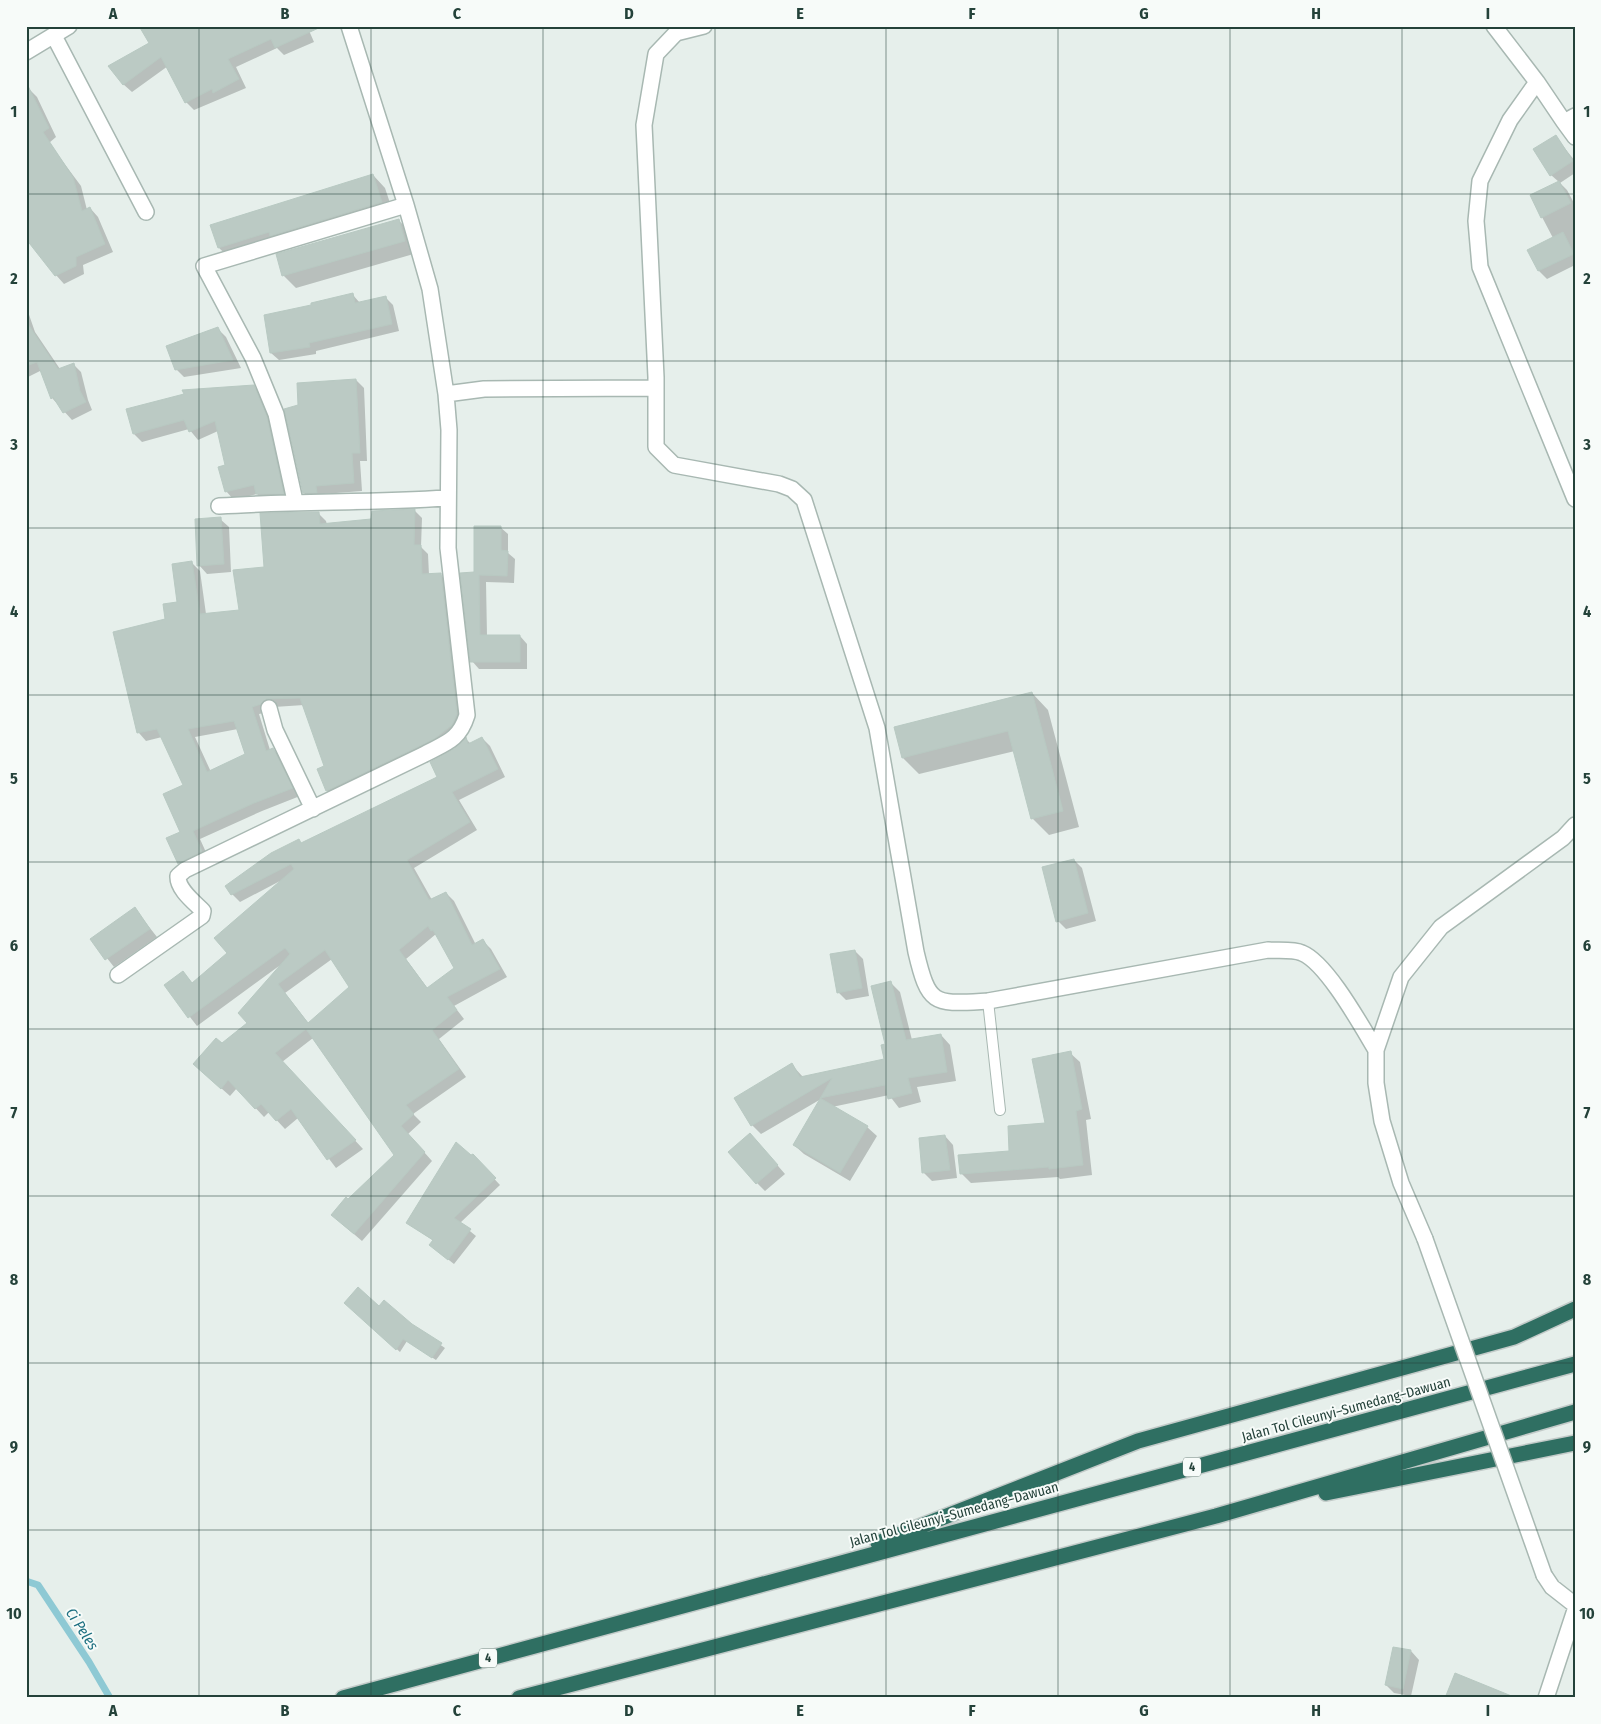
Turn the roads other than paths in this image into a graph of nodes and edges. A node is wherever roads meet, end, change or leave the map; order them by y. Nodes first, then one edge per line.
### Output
1 (69, 26) edge
2 (349, 26) edge
3 (704, 26) edge
4 (1494, 26) edge
5 (54, 36) junction
6 (26, 52) edge
7 (1537, 82) junction
8 (1569, 119) edge
9 (1575, 137) edge
10 (406, 205) junction
11 (146, 212) dead end
12 (656, 388) junction
13 (446, 394) junction
14 (447, 498) junction
15 (1575, 499) edge
16 (295, 501) junction
17 (219, 506) dead end
18 (269, 708) dead end
19 (312, 809) junction
20 (1575, 824) edge
21 (118, 975) dead end
22 (988, 1001) junction
23 (1376, 1050) junction
24 (1000, 1110) dead end
25 (1575, 1309) edge
26 (1575, 1364) edge
27 (1575, 1412) edge
28 (1575, 1443) edge
29 (1216, 1516) junction
30 (810, 1570) junction
31 (1575, 1605) edge
32 (1575, 1610) edge
33 (343, 1698) edge
34 (519, 1698) edge
35 (1546, 1698) edge

1 - 5 street
2 - 10 street
3 - 12 street
4 - 7 street
5 - 6 street
5 - 11 street
7 - 8 street
7 - 15 street
8 - 9 street
10 - 13 street
10 - 16 street
12 - 13 street
12 - 22 street
13 - 14 street
14 - 16 street
14 - 19 street
16 - 17 street
18 - 19 street
19 - 21 street
20 - 23 street
22 - 23 street
22 - 24 lane
23 - 31 street, bridge
25 - 30 highway
26 - 30 highway, Jalan Tol Cileunyi–Sumedang–Dawuan / 4
27 - 29 highway
28 - 29 highway
29 - 34 highway
30 - 33 highway, Jalan Tol Cileunyi–Sumedang–Dawuan / 4
32 - 35 street

